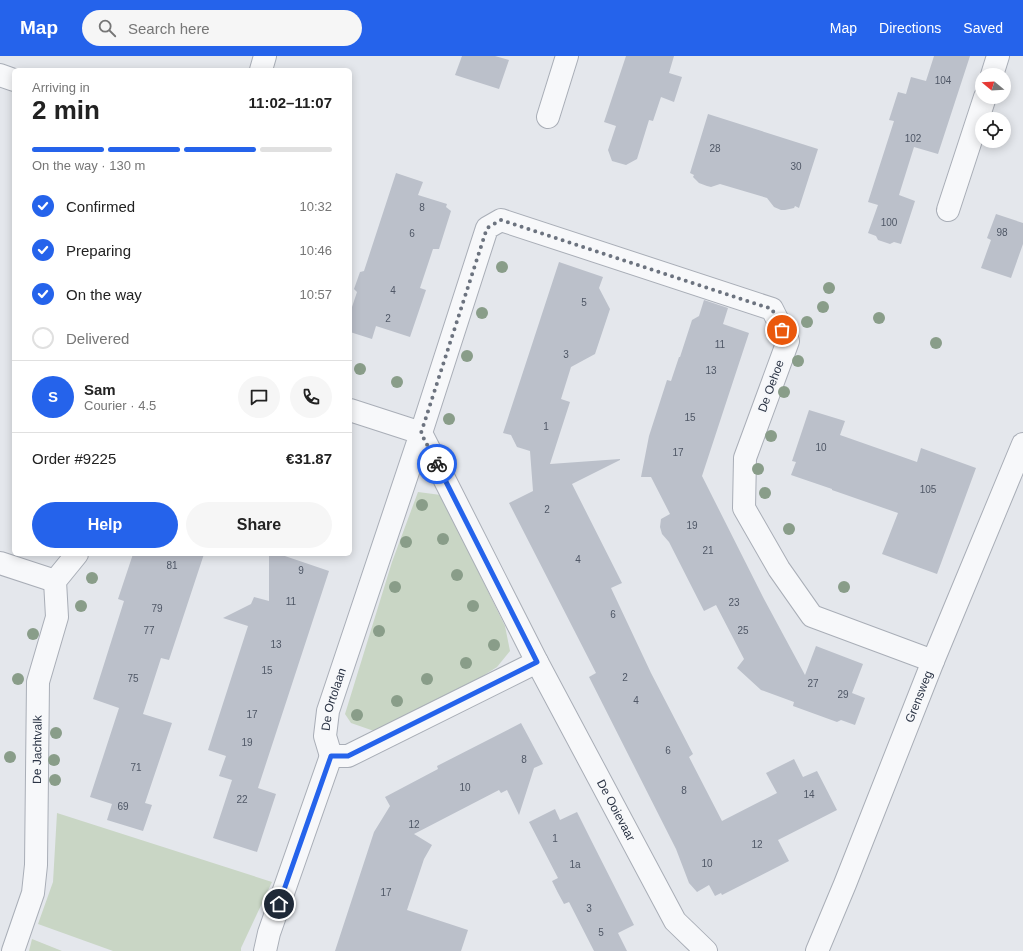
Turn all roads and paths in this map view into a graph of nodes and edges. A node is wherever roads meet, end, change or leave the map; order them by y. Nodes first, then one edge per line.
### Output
1 (265, 56) edge
2 (568, 56) edge
3 (998, 56) edge
4 (262, 68) edge
5 (994, 68) edge
6 (0, 75) edge
7 (12, 79) edge
8 (983, 104) edge
9 (548, 117) dead end
10 (948, 210) dead end
11 (352, 411) edge
12 (421, 433) junction
13 (1023, 444) edge
14 (75, 556) edge
15 (0, 563) edge
16 (55, 581) junction
17 (933, 661) junction
18 (537, 662) junction
19 (331, 756) junction
20 (13, 951) edge
21 (265, 951) edge
22 (706, 951) edge
23 (817, 951) edge

1 - 4 street
2 - 9 street
3 - 5 street
6 - 7 street
8 - 10 street
11 - 12 street
12 - 17 street, De Oehoe
12 - 18 street
12 - 19 street, De Ortolaan
13 - 17 street, Grensweg
14 - 16 street
15 - 16 street
16 - 20 street, De Jachtvalk
17 - 23 street, Grensweg
18 - 19 street
18 - 22 street, De Ooievaar
19 - 21 street

